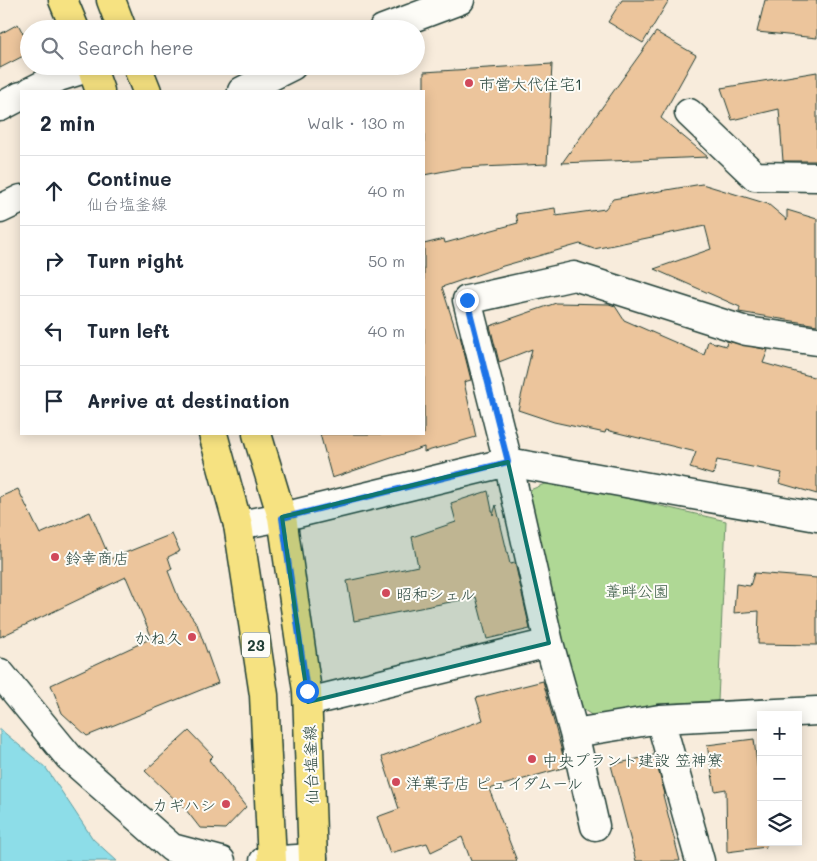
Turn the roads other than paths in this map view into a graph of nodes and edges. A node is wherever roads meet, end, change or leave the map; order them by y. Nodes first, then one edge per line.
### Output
1 (63, 0) edge
2 (112, 0) edge
3 (460, 0) edge
4 (71, 20) edge
5 (119, 20) edge
6 (407, 20) edge
7 (65, 75) edge
8 (94, 75) edge
9 (141, 75) edge
10 (274, 75) edge
11 (33, 90) edge
12 (100, 90) edge
13 (147, 90) edge
14 (244, 90) edge
15 (20, 97) edge
16 (0, 107) edge
17 (689, 113) dead end
18 (817, 177) edge
19 (20, 199) edge
20 (0, 210) edge
21 (817, 341) edge
22 (213, 435) edge
23 (257, 435) edge
24 (508, 462) junction
25 (817, 517) edge
26 (282, 518) junction
27 (238, 525) junction
28 (548, 643) junction
29 (0, 673) edge
30 (308, 702) junction
31 (817, 711) edge
32 (660, 719) junction
33 (574, 733) junction
34 (595, 826) dead end
35 (313, 859) edge
36 (221, 861) edge
37 (269, 861) edge
38 (700, 861) edge

1 - 4 main road
2 - 5 main road
3 - 6 street
7 - 11 street
8 - 12 main road
9 - 13 main road
10 - 14 street
15 - 16 street
17 - 18 street
19 - 20 street
21 - 24 street
22 - 27 main road, 23
23 - 26 main road, 仙台塩釜線
24 - 25 street
24 - 26 street
24 - 28 street
26 - 27 street
26 - 30 main road, 仙台塩釜線
27 - 37 main road, 23
28 - 30 street
28 - 33 street
29 - 36 street
30 - 35 main road, 仙台塩釜線
31 - 32 street
32 - 33 street
32 - 38 street
33 - 34 street
35 - 37 street

